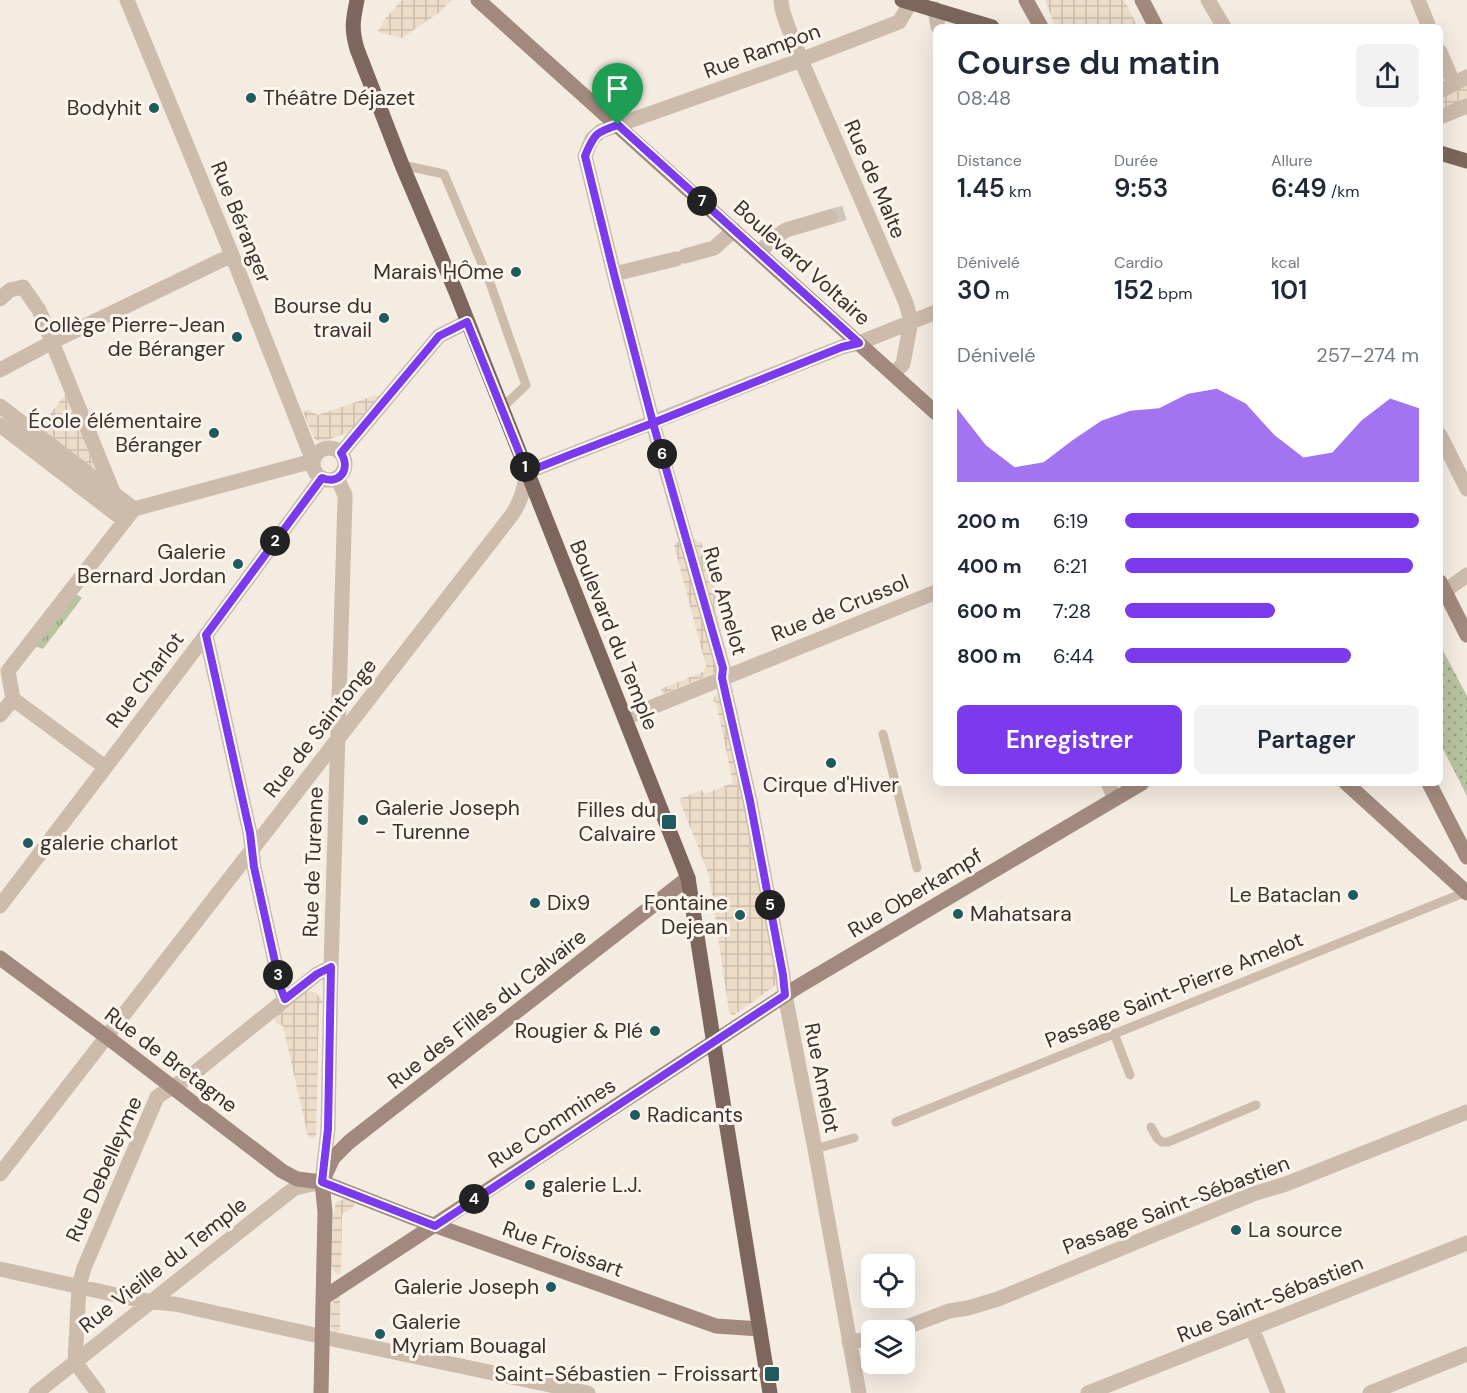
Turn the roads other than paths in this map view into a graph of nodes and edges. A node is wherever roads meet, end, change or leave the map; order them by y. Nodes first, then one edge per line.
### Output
1 (128, 0) edge
2 (357, 0) edge
3 (478, 0) edge
4 (781, 0) edge
5 (1026, 0) edge
6 (1142, 0) edge
7 (1208, 0) edge
8 (1418, 0) edge
9 (907, 1) edge
10 (935, 9) junction
11 (938, 24) edge
12 (982, 24) edge
13 (1039, 24) edge
14 (1154, 24) edge
15 (1222, 24) edge
16 (1428, 24) edge
17 (1443, 59) edge
18 (801, 60) junction
19 (1454, 84) edge
20 (1467, 106) edge
21 (1443, 116) edge
22 (618, 125) junction
23 (1443, 154) edge
24 (1467, 161) edge
25 (402, 165) junction
26 (830, 217) tunnel mouth
27 (734, 230) junction
28 (759, 252) junction
29 (232, 255) junction
30 (614, 274) junction
31 (0, 299) edge
32 (933, 313) edge
33 (911, 321) junction
34 (467, 322) junction
35 (52, 342) junction
36 (859, 343) junction
37 (0, 370) edge
38 (893, 374) junction
39 (0, 406) edge
40 (502, 408) junction
41 (933, 409) edge
42 (653, 423) junction
43 (0, 425) edge
44 (1443, 441) edge
45 (341, 453) junction
46 (313, 461) junction
47 (527, 472) junction
48 (329, 478) junction
49 (1467, 489) edge
50 (114, 494) junction
51 (129, 515) junction
52 (1467, 575) edge
53 (1443, 588) edge
54 (1443, 591) edge
55 (933, 593) edge
56 (206, 635) junction
57 (1467, 635) edge
58 (4, 668) edge
59 (722, 678) junction
60 (13, 699) junction
61 (0, 715) edge
62 (625, 718) junction
63 (883, 734) dead end
64 (338, 740) junction
65 (105, 767) junction
66 (1109, 786) edge
67 (1137, 786) edge
68 (1349, 786) edge
69 (1431, 786) edge
70 (1115, 800) junction
71 (252, 849) junction
72 (1467, 857) edge
73 (917, 868) dead end
74 (688, 878) junction
75 (1466, 892) edge
76 (0, 906) edge
77 (0, 958) edge
78 (331, 967) junction
79 (785, 995) junction
80 (285, 999) junction
81 (1114, 1033) junction
82 (107, 1037) junction
83 (714, 1043) junction
84 (1130, 1075) dead end
85 (172, 1087) junction
86 (1256, 1106) dead end
87 (1467, 1112) edge
88 (896, 1122) dead end
89 (1151, 1127) dead end
90 (854, 1138) dead end
91 (815, 1149) junction
92 (0, 1174) edge
93 (322, 1182) junction
94 (435, 1226) junction
95 (1467, 1243) edge
96 (0, 1269) edge
97 (79, 1286) junction
98 (323, 1298) junction
99 (152, 1302) junction
100 (915, 1324) edge
101 (1252, 1328) junction
102 (760, 1329) junction
103 (322, 1337) junction
104 (861, 1340) edge
105 (849, 1342) junction
106 (1467, 1354) edge
107 (75, 1362) junction
108 (36, 1393) edge
109 (98, 1393) edge
110 (321, 1393) edge
111 (588, 1393) edge
112 (770, 1393) edge
113 (859, 1393) edge
114 (1088, 1393) edge
115 (1278, 1393) edge
116 (1370, 1393) edge

1 - 29 street, Rue Béranger
2 - 25 main road, Boulevard du Temple
3 - 22 street, Boulevard Voltaire
4 - 18 street, Rue de Malte
5 - 13 street
6 - 14 street
7 - 15 street
8 - 16 street
9 - 10 main road
9 - 18 street, Rue Rampon
10 - 11 street
10 - 12 main road
17 - 19 street
18 - 22 street, Rue Rampon
18 - 33 street, Rue de Malte
20 - 21 street
22 - 27 street, Boulevard Voltaire
22 - 30 street, Rue Amelot
23 - 24 main road
25 - 34 main road, Boulevard du Temple
25 - 40 lane
26 - 28 street
27 - 28 street, Boulevard Voltaire
27 - 30 street
28 - 36 street, Boulevard Voltaire
29 - 35 street
29 - 46 street, Rue Béranger
30 - 42 street, Rue Amelot
31 - 35 street
32 - 33 street
33 - 36 street
33 - 38 street, Rue de Malte
34 - 40 main road, Boulevard du Temple
34 - 45 street
35 - 37 street
35 - 50 street
36 - 38 street, Boulevard Voltaire
36 - 42 street
38 - 41 street, Boulevard Voltaire
39 - 50 street
40 - 47 main road, Boulevard du Temple
42 - 47 street
42 - 59 street, Rue Amelot
43 - 51 street
44 - 49 street
45 - 46 street
45 - 48 street
46 - 48 street
46 - 51 street
47 - 62 main road, Boulevard du Temple
47 - 64 street, Rue de Saintonge
48 - 56 street, Rue Charlot
48 - 64 street, Rue de Turenne
50 - 51 street
51 - 58 street
52 - 53 street
54 - 57 street
55 - 59 street, Rue de Crussol
56 - 65 street, Rue Charlot
56 - 71 street
58 - 60 street
59 - 62 street, Rue de Crussol
59 - 79 street, Rue Amelot
60 - 61 street
60 - 65 street
62 - 74 main road, Boulevard du Temple
63 - 73 lane
64 - 71 street, Rue de Saintonge
64 - 78 street, Rue de Turenne
65 - 76 street, Rue Charlot
66 - 70 street
67 - 70 street, Rue Oberkampf
68 - 75 street
69 - 72 street
70 - 79 street, Rue Oberkampf
71 - 80 street
71 - 82 street, Rue de Saintonge
74 - 83 main road, Boulevard du Temple
74 - 93 street, Rue des Filles du Calvaire
75 - 81 lane, Passage Saint-Pierre Amelot
77 - 82 street, Rue de Bretagne
78 - 80 street, Rue Debelleyme
78 - 93 street, Rue de Turenne
79 - 83 street, Rue Oberkampf
79 - 91 street, Rue Amelot
80 - 85 street, Rue Debelleyme
81 - 84 lane
81 - 88 lane, Passage Saint-Pierre Amelot
82 - 85 street, Rue de Bretagne
82 - 92 street, Rue de Saintonge
83 - 94 street, Rue Commines
83 - 102 main road, Boulevard du Temple
85 - 93 street, Rue de Bretagne
85 - 97 street, Rue Debelleyme
86 - 89 lane
87 - 100 street, Passage Saint-Sébastien
90 - 91 lane
91 - 105 street, Rue Amelot
93 - 94 street, Rue Froissart
93 - 98 street, Rue de Turenne
93 - 99 street, Rue Vieille du Temple
94 - 98 street, Rue Commines
94 - 102 street, Rue Froissart
95 - 101 street, Rue Saint-Sébastien
96 - 97 street
97 - 99 street
97 - 107 street, Rue Debelleyme
98 - 103 street, Rue de Turenne
99 - 103 street
99 - 107 street, Rue Vieille du Temple
101 - 114 street, Rue Saint-Sébastien
101 - 115 street
102 - 112 main road, Boulevard du Temple
103 - 110 street, Rue de Turenne
103 - 111 street
104 - 105 street
105 - 113 street, Rue Amelot
106 - 116 street
107 - 108 street, Rue Vieille du Temple
107 - 109 street

